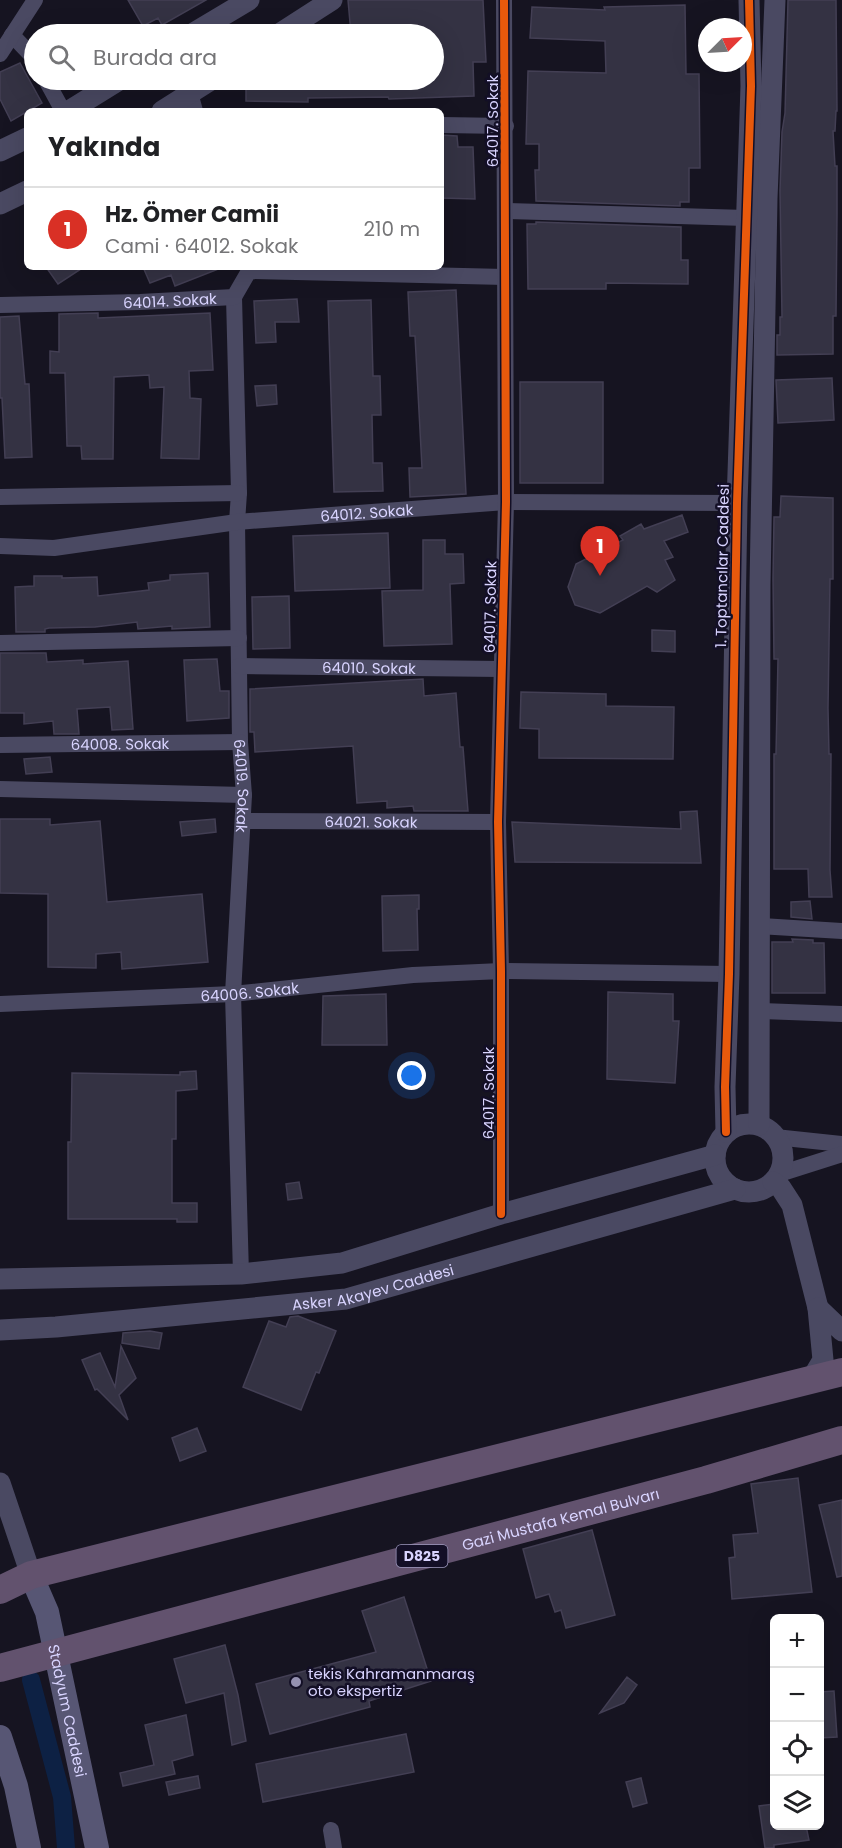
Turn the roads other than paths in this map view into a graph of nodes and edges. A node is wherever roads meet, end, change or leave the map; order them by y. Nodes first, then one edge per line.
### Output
1 (36, 0) edge
2 (249, 0) edge
3 (332, 0) edge
4 (504, 0) edge
5 (749, 0) edge
6 (775, 0) edge
7 (209, 24) edge
8 (295, 24) edge
9 (12, 35) junction
10 (24, 48) edge
11 (0, 54) edge
12 (51, 90) edge
13 (103, 90) edge
14 (203, 90) edge
15 (193, 102) edge
16 (61, 108) edge
17 (74, 108) edge
18 (172, 108) edge
19 (444, 125) edge
20 (506, 126) junction
21 (24, 139) edge
22 (0, 151) edge
23 (24, 192) edge
24 (0, 204) edge
25 (505, 211) junction
26 (746, 218) junction
27 (248, 270) edge
28 (281, 270) edge
29 (505, 277) junction
30 (234, 297) junction
31 (0, 305) edge
32 (239, 493) junction
33 (0, 497) edge
34 (506, 502) junction
35 (737, 503) junction
36 (237, 522) junction
37 (0, 546) edge
38 (239, 638) junction
39 (0, 643) edge
40 (239, 666) junction
41 (501, 669) junction
42 (240, 742) junction
43 (0, 744) edge
44 (0, 789) edge
45 (244, 795) junction
46 (243, 821) junction
47 (498, 822) junction
48 (760, 926) junction
49 (842, 931) edge
50 (501, 971) junction
51 (729, 974) junction
52 (233, 994) junction
53 (0, 1004) edge
54 (760, 1011) junction
55 (842, 1014) edge
56 (767, 1131) junction
57 (726, 1132) junction
58 (842, 1144) edge
59 (842, 1154) edge
60 (715, 1155) junction
61 (776, 1178) junction
62 (735, 1189) junction
63 (501, 1214) junction
64 (242, 1274) junction
65 (0, 1279) edge
66 (818, 1308) junction
67 (0, 1330) edge
68 (842, 1331) edge
69 (842, 1372) edge
70 (811, 1380) junction
71 (842, 1440) edge
72 (0, 1483) edge
73 (31, 1575) junction
74 (0, 1590) edge
75 (56, 1654) junction
76 (0, 1668) edge
77 (0, 1737) edge
78 (331, 1830) dead end
79 (28, 1848) edge
80 (97, 1848) edge
81 (334, 1848) edge

1 - 9 street
2 - 7 street
3 - 8 street
4 - 20 street, 64017. Sokak
5 - 26 street, 1. Toptancılar Caddesi
6 - 48 street
9 - 10 street
9 - 11 street
12 - 16 street
13 - 17 street
14 - 15 street
15 - 18 street
19 - 20 street
20 - 25 street, 64017. Sokak
21 - 22 street
23 - 24 street
25 - 26 street
25 - 29 street, 64017. Sokak
26 - 35 street, 1. Toptancılar Caddesi
27 - 30 street, 64014. Sokak
28 - 29 street, 64014. Sokak
29 - 34 street, 64017. Sokak
30 - 31 street, 64014. Sokak
30 - 32 street, 64019. Sokak
32 - 33 street
32 - 36 street, 64019. Sokak
34 - 35 street, 64012. Sokak
34 - 36 street, 64012. Sokak
34 - 41 street, 64017. Sokak
35 - 51 street, 1. Toptancılar Caddesi
36 - 37 street, 64012. Sokak
36 - 38 street, 64019. Sokak
38 - 39 street
38 - 40 street, 64019. Sokak
40 - 41 street, 64010. Sokak
40 - 42 street, 64019. Sokak
41 - 47 street, 64017. Sokak
42 - 43 street, 64008. Sokak
42 - 45 street, 64019. Sokak
44 - 45 street
45 - 46 street, 64019. Sokak
46 - 47 street, 64021. Sokak
46 - 52 street, 64019. Sokak
47 - 50 street, 64017. Sokak
48 - 49 street
48 - 54 street
50 - 51 street, 64006. Sokak
50 - 52 street, 64006. Sokak
50 - 63 street, 64017. Sokak
51 - 57 street, 1. Toptancılar Caddesi
52 - 53 street, 64006. Sokak
52 - 64 street, 64019. Sokak
54 - 55 street
54 - 56 street
56 - 57 street
56 - 58 street
56 - 61 street
57 - 60 street
59 - 61 street
60 - 62 street
60 - 63 street, Asker Akayev Caddesi
61 - 62 street, Asker Akayev Caddesi
61 - 66 street
62 - 67 street, Asker Akayev Caddesi
63 - 64 street, Asker Akayev Caddesi
64 - 65 street, Asker Akayev Caddesi
66 - 68 street
66 - 70 street
69 - 70 highway
70 - 73 highway
71 - 75 highway, Gazi Mustafa Kemal Bulvarı / D825
72 - 73 street
73 - 74 highway
73 - 75 main road, Stadyum Caddesi
75 - 76 highway, Gazi Mustafa Kemal Bulvarı / D825
75 - 80 main road, Stadyum Caddesi
77 - 79 main road
78 - 81 street

